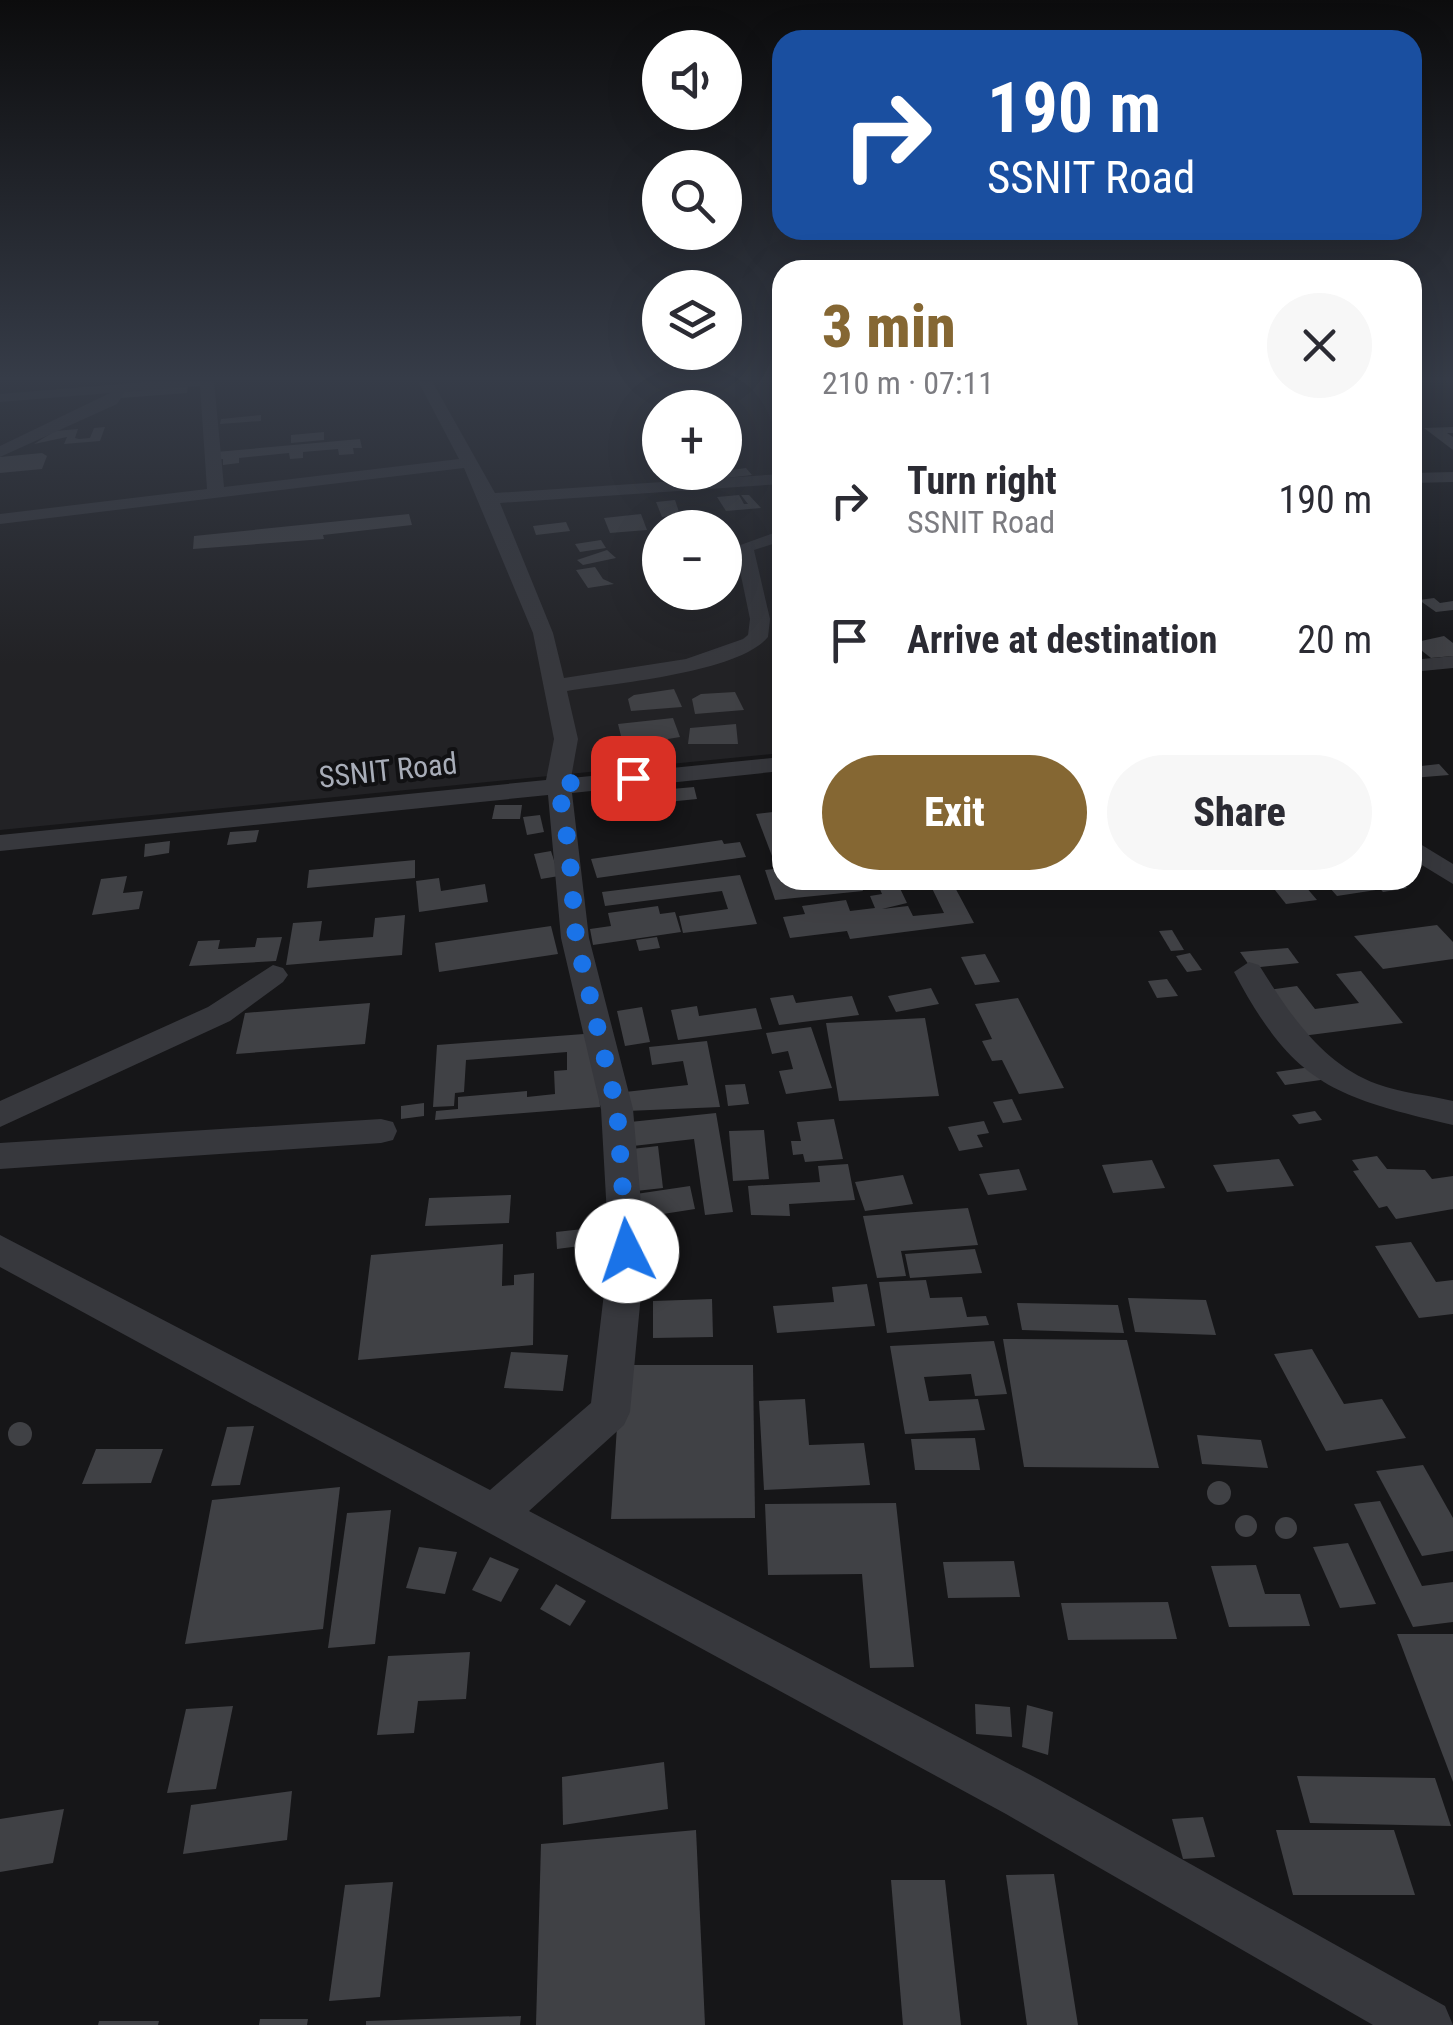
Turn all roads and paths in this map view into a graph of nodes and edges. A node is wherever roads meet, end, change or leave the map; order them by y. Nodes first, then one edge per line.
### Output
1 (215, 476) edge
2 (359, 476) edge
3 (475, 476) edge
4 (1453, 477) edge
5 (1422, 478) edge
6 (772, 480) edge
7 (216, 492) junction
8 (489, 499) junction
9 (0, 520) edge
10 (772, 538) edge
11 (1453, 662) edge
12 (1422, 665) edge
13 (553, 686) junction
14 (772, 765) edge
15 (558, 784) junction
16 (0, 843) edge
17 (1422, 854) edge
18 (1453, 876) edge
19 (1250, 972) dead end
20 (273, 974) dead end
21 (1453, 1112) edge
22 (0, 1115) edge
23 (380, 1131) dead end
24 (0, 1156) edge
25 (0, 1250) edge
26 (494, 1514) junction
27 (1426, 2025) edge

1 - 7 street
2 - 7 street
3 - 8 street
4 - 5 street
6 - 8 street
7 - 9 street
8 - 13 street
10 - 13 street
11 - 12 street
13 - 15 street
14 - 15 street, SSNIT Road
15 - 16 street, SSNIT Road
15 - 26 street
17 - 18 street
19 - 21 street
20 - 22 street
23 - 24 street
25 - 26 street
26 - 27 street

